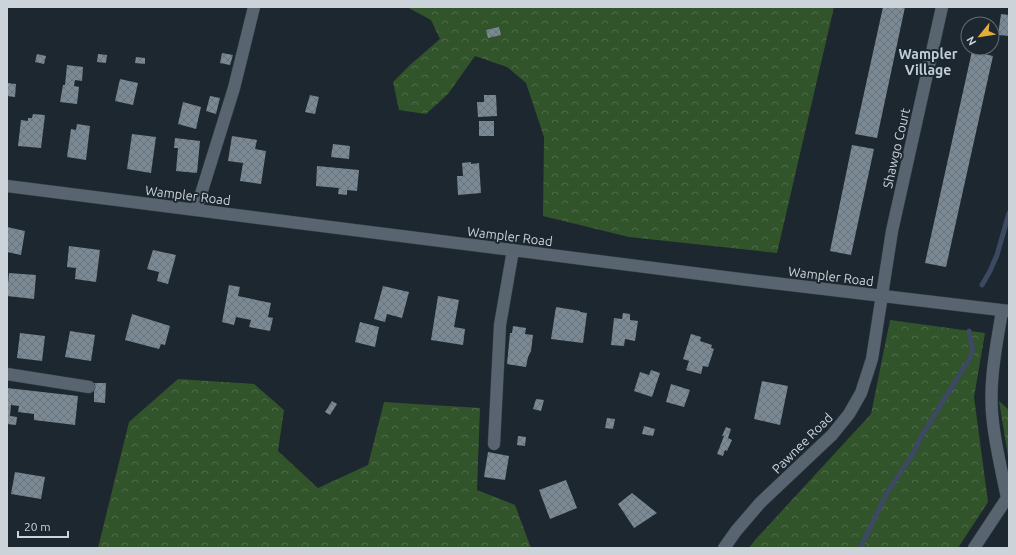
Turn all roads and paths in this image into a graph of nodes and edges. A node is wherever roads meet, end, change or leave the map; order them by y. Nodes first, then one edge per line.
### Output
1 (254, 7) edge
2 (942, 7) edge
3 (7, 186) edge
4 (196, 210) junction
5 (512, 250) junction
6 (882, 297) junction
7 (1005, 311) edge
8 (7, 374) edge
9 (89, 387) dead end
10 (494, 444) dead end
11 (1008, 502) edge
12 (724, 548) edge
13 (974, 548) edge

1 - 4 street
2 - 6 street, Shawgo Court
3 - 4 street, Wampler Road
4 - 5 street, Wampler Road
5 - 6 street, Wampler Road
5 - 10 street
6 - 7 street, Wampler Road
6 - 12 street, Pawnee Road
7 - 11 street
8 - 9 street
11 - 13 street

